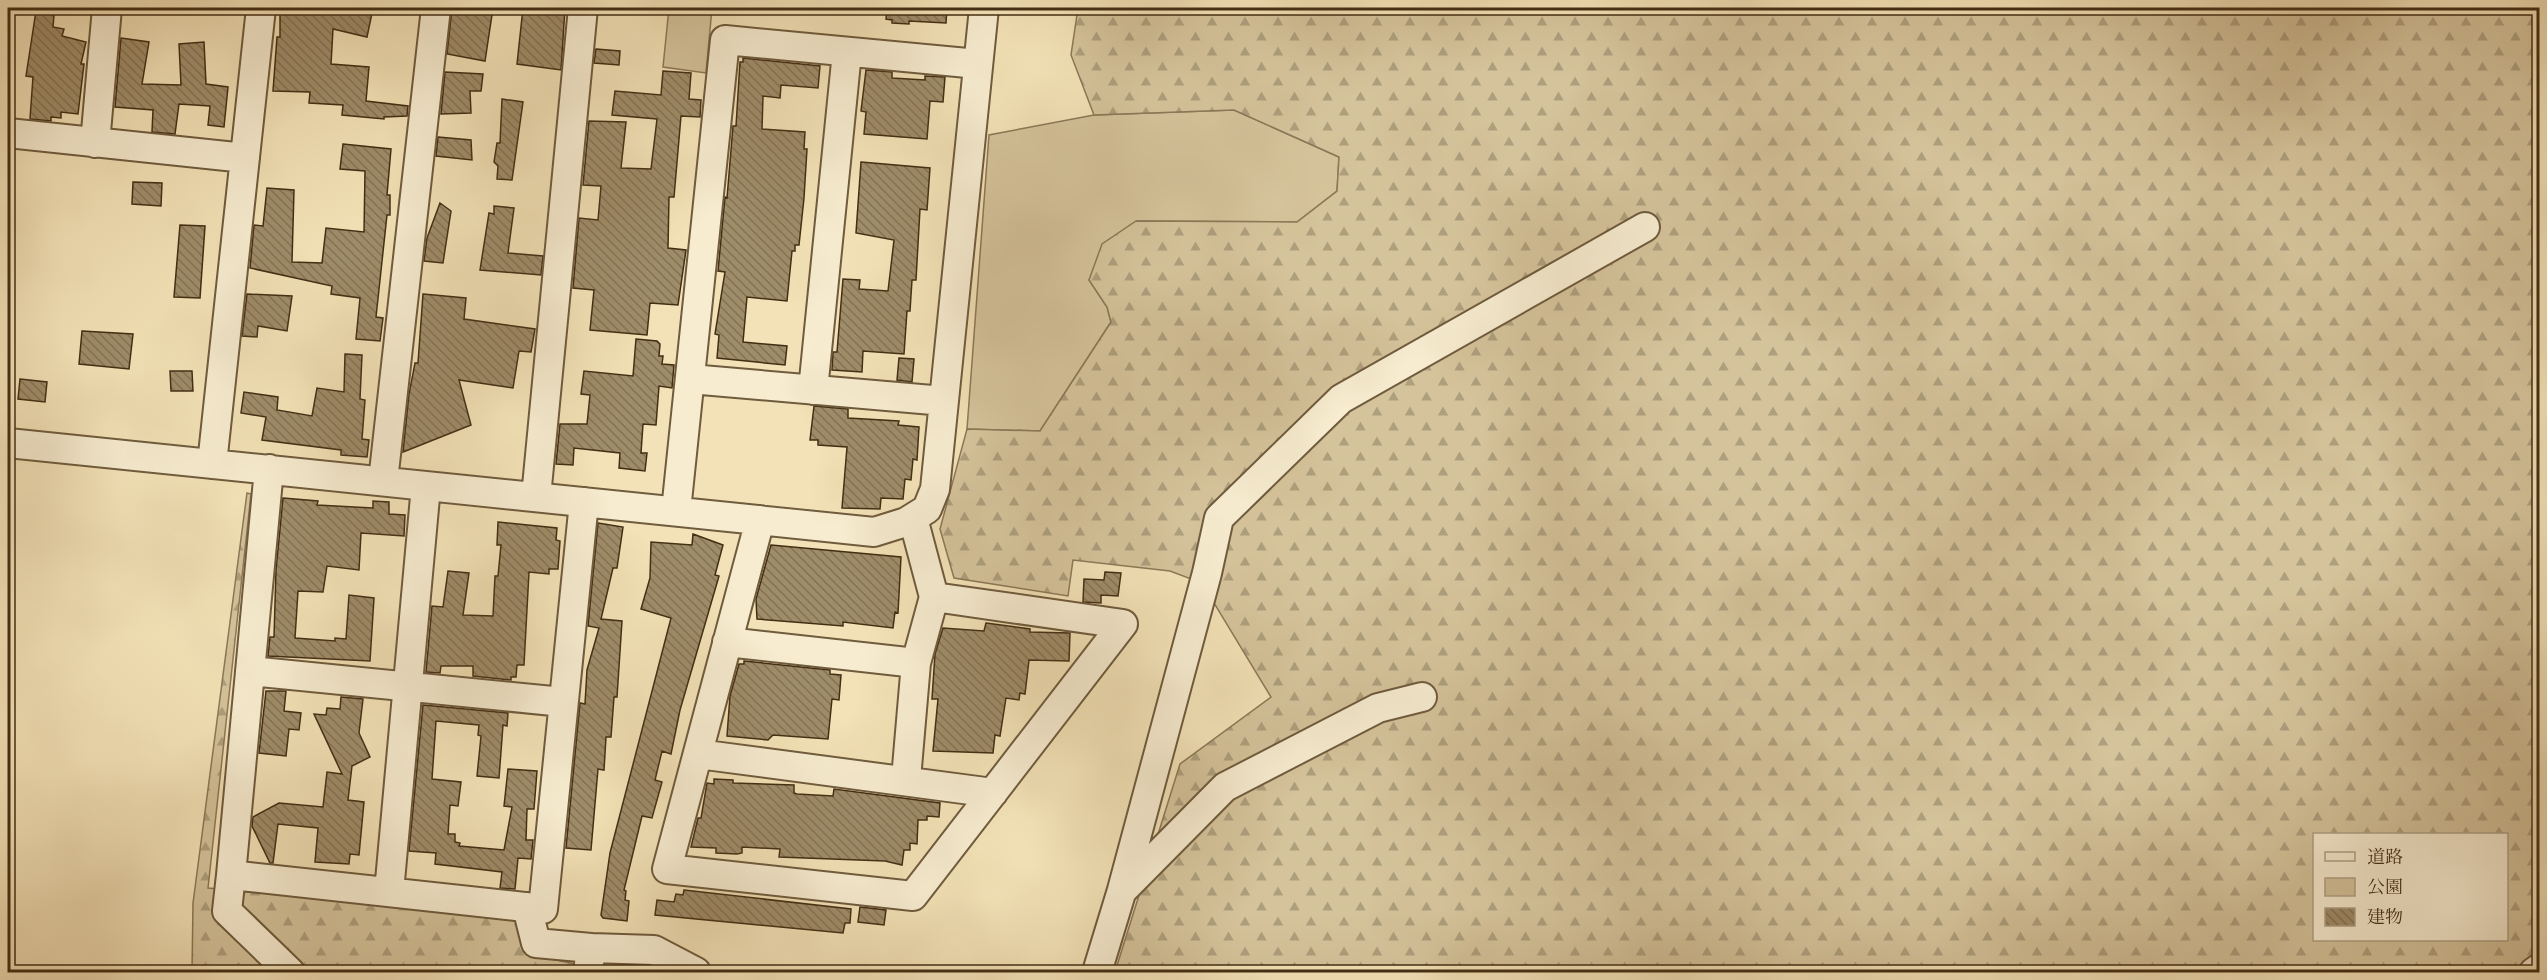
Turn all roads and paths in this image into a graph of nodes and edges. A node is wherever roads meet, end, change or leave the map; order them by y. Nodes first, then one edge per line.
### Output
1 (107, 8) edge
2 (261, 8) edge
3 (436, 8) edge
4 (583, 8) edge
5 (984, 8) edge
6 (847, 52) junction
7 (978, 64) junction
8 (8, 133) edge
9 (95, 143) junction
10 (245, 158) junction
11 (1645, 227) dead end
12 (690, 379) junction
13 (813, 390) junction
14 (944, 401) junction
15 (8, 443) edge
16 (212, 464) junction
17 (269, 469) junction
18 (383, 481) junction
19 (426, 486) junction
20 (536, 497) junction
21 (584, 502) junction
22 (676, 511) junction
23 (913, 518) junction
24 (760, 520) junction
25 (934, 597) junction
26 (727, 642) junction
27 (915, 663) junction
28 (250, 671) junction
29 (408, 686) junction
30 (1422, 697) dead end
31 (563, 702) junction
32 (698, 754) junction
33 (906, 779) junction
34 (993, 793) junction
35 (231, 875) junction
36 (1122, 890) junction
37 (389, 892) junction
38 (527, 907) junction
39 (589, 960) edge
40 (2540, 968) edge
41 (290, 972) edge
42 (696, 972) edge
43 (1097, 972) edge
44 (2534, 972) edge

1 - 9 street
2 - 10 street
3 - 18 street
4 - 20 street
5 - 7 street
6 - 7 street
6 - 12 street
6 - 13 street
7 - 14 street
8 - 9 street
9 - 10 street
10 - 16 street
11 - 36 street
12 - 13 street
12 - 22 street
13 - 14 street
14 - 23 street
15 - 16 street
16 - 17 street
17 - 18 street
17 - 28 street
18 - 19 street
19 - 20 street
19 - 29 street
20 - 21 street
21 - 22 street
21 - 31 street
22 - 24 street
23 - 24 street
23 - 25 street
24 - 26 street
25 - 27 street
25 - 34 street
26 - 27 street
26 - 32 street
27 - 33 street
28 - 29 street
28 - 35 street
29 - 31 street
29 - 37 street
30 - 36 street
31 - 38 street
32 - 33 street
32 - 34 street
33 - 34 street
35 - 37 street
35 - 41 street
36 - 43 street
37 - 38 street
38 - 39 street
39 - 42 street
40 - 44 street

